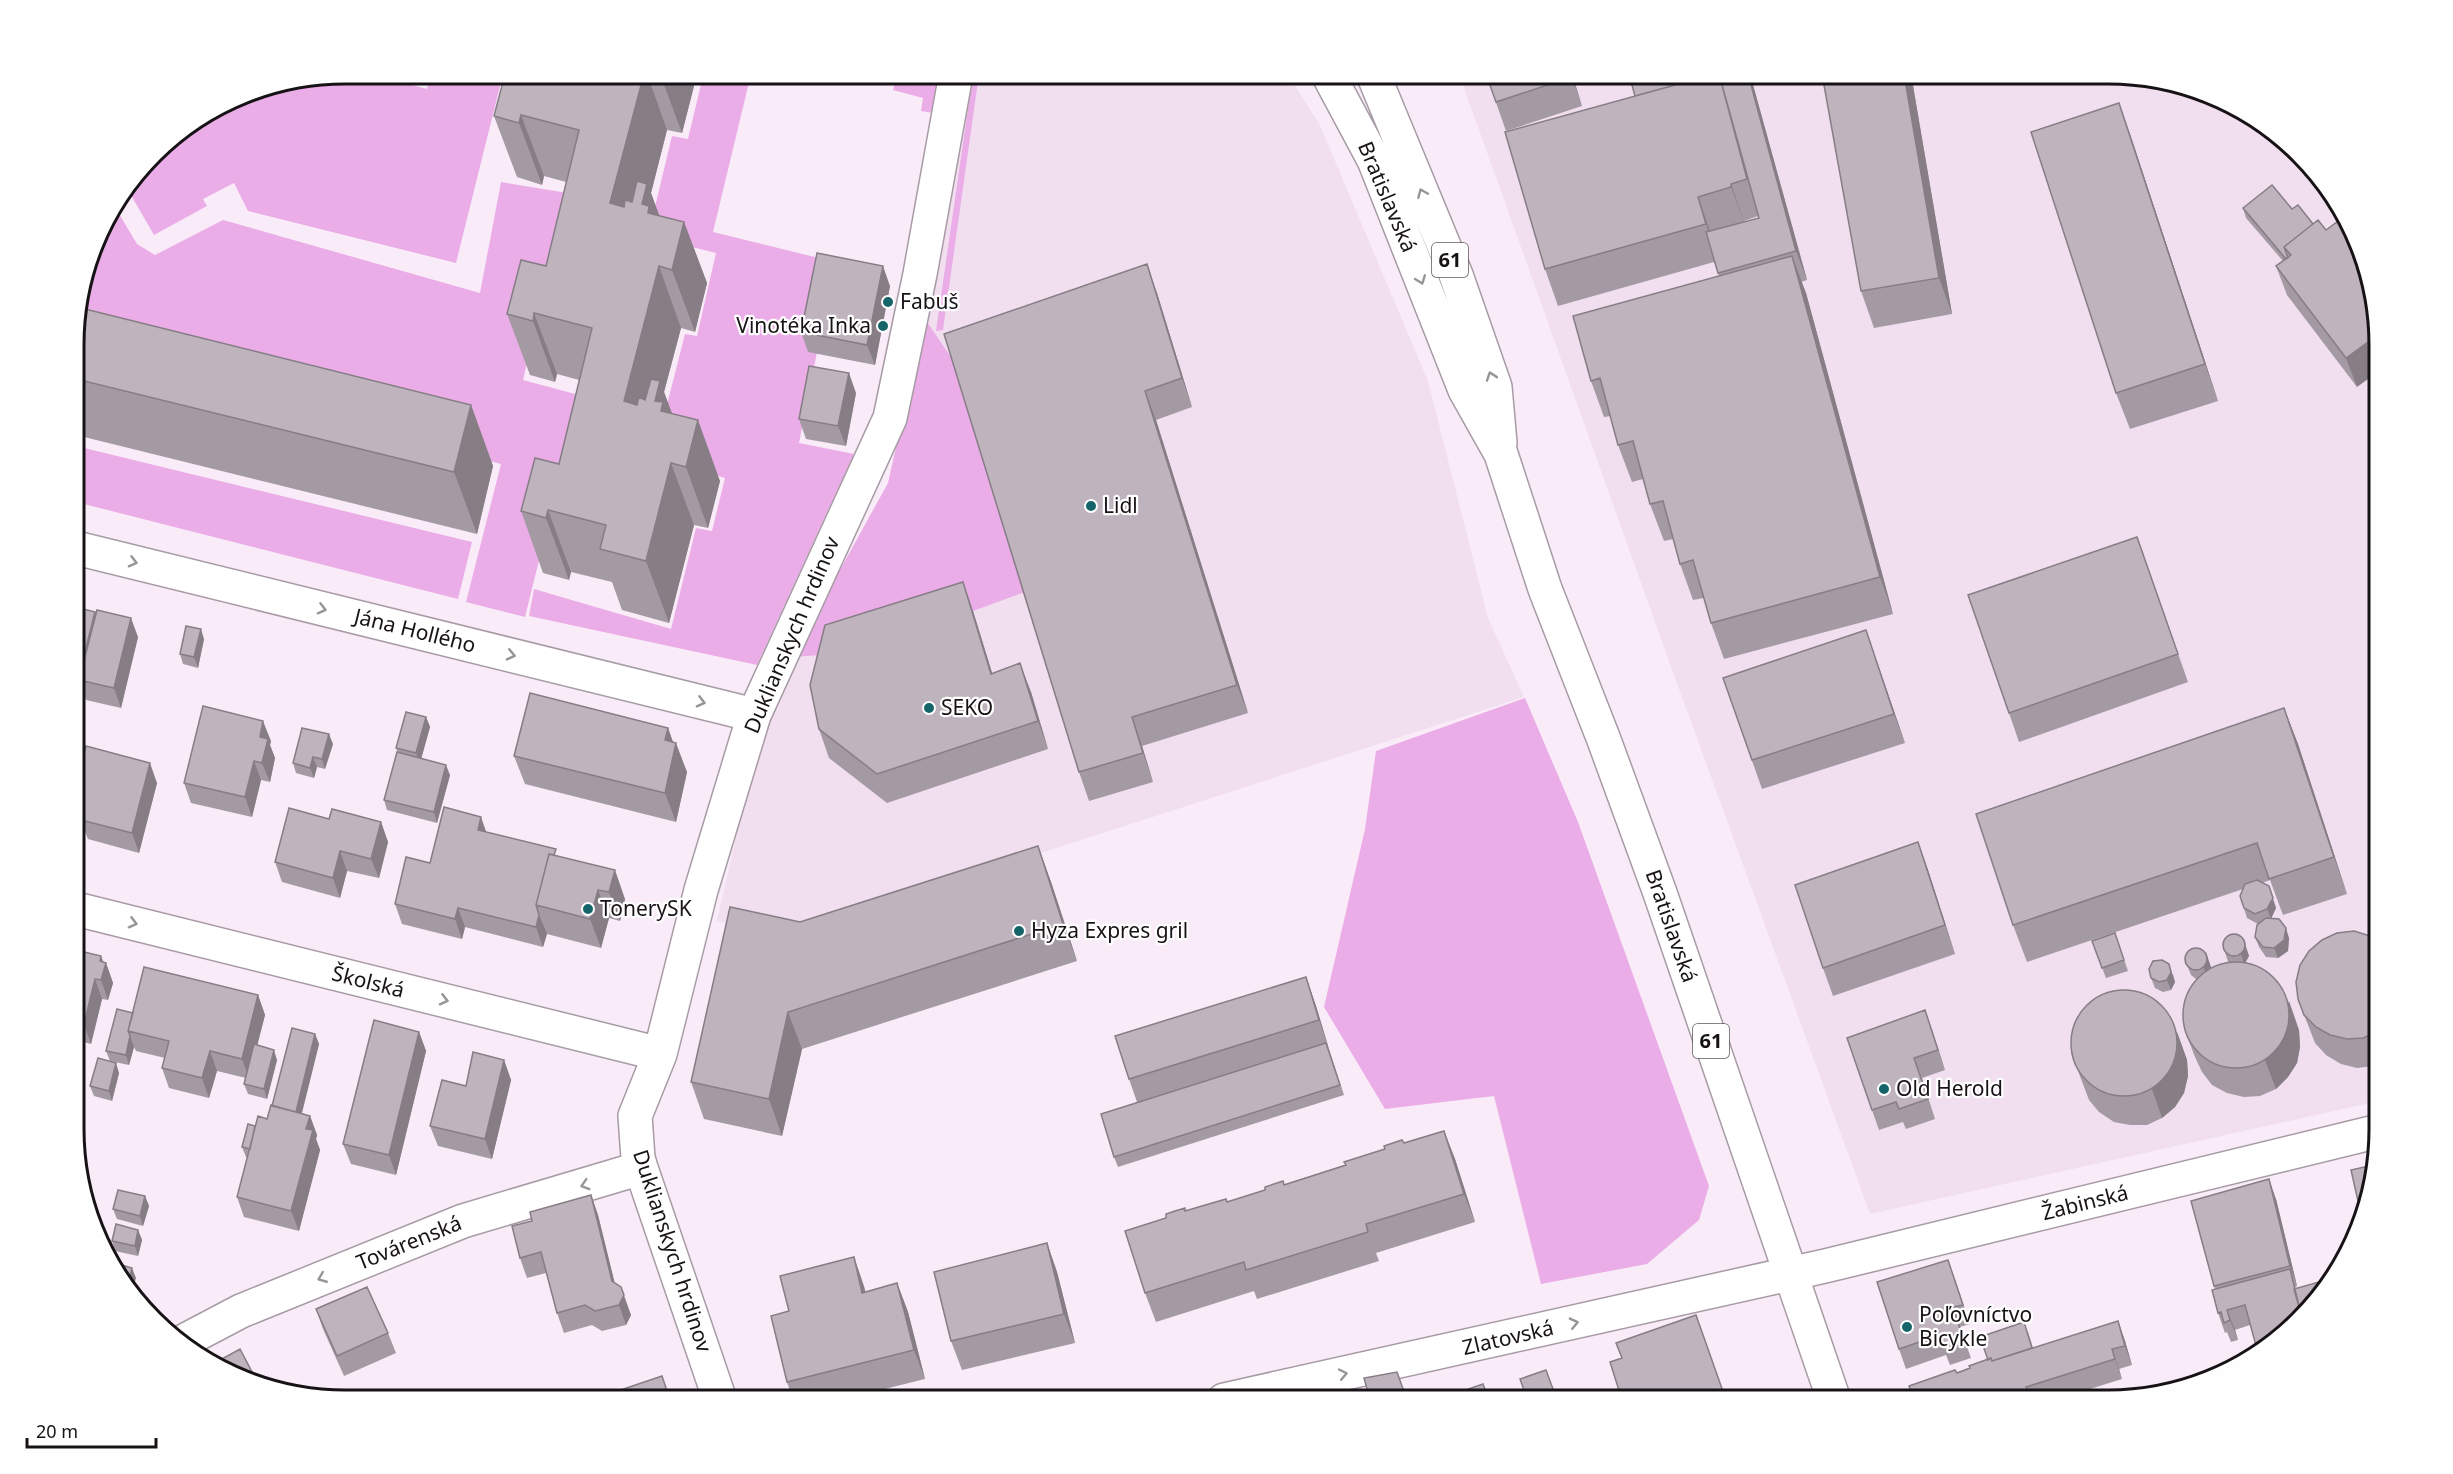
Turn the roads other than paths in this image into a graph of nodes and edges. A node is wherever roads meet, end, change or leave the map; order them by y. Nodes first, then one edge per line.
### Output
1 (954, 84) edge
2 (1333, 84) edge
3 (1377, 84) edge
4 (1502, 454) junction
5 (84, 550) edge
6 (754, 715) junction
7 (84, 911) edge
8 (660, 1054) junction
9 (2369, 1133) edge
10 (641, 1168) junction
11 (1790, 1273) junction
12 (189, 1338) edge
13 (717, 1390) edge
14 (1270, 1390) edge
15 (1831, 1390) edge

1 - 6 street, Duklianskych hrdinov
2 -> 4 street, Bratislavská / 61
4 -> 3 street, Bratislavská / 61
4 - 11 street, Bratislavská / 61
5 -> 6 street, Jána Hollého
6 - 8 street, Duklianskych hrdinov
7 -> 8 street, Školská
8 - 10 street, Duklianskych hrdinov
9 - 11 street, Žabinská
10 -> 12 street, Továrenská
10 - 13 street, Duklianskych hrdinov
14 -> 11 street, Zlatovská
11 - 15 street, Bratislavská / 61

